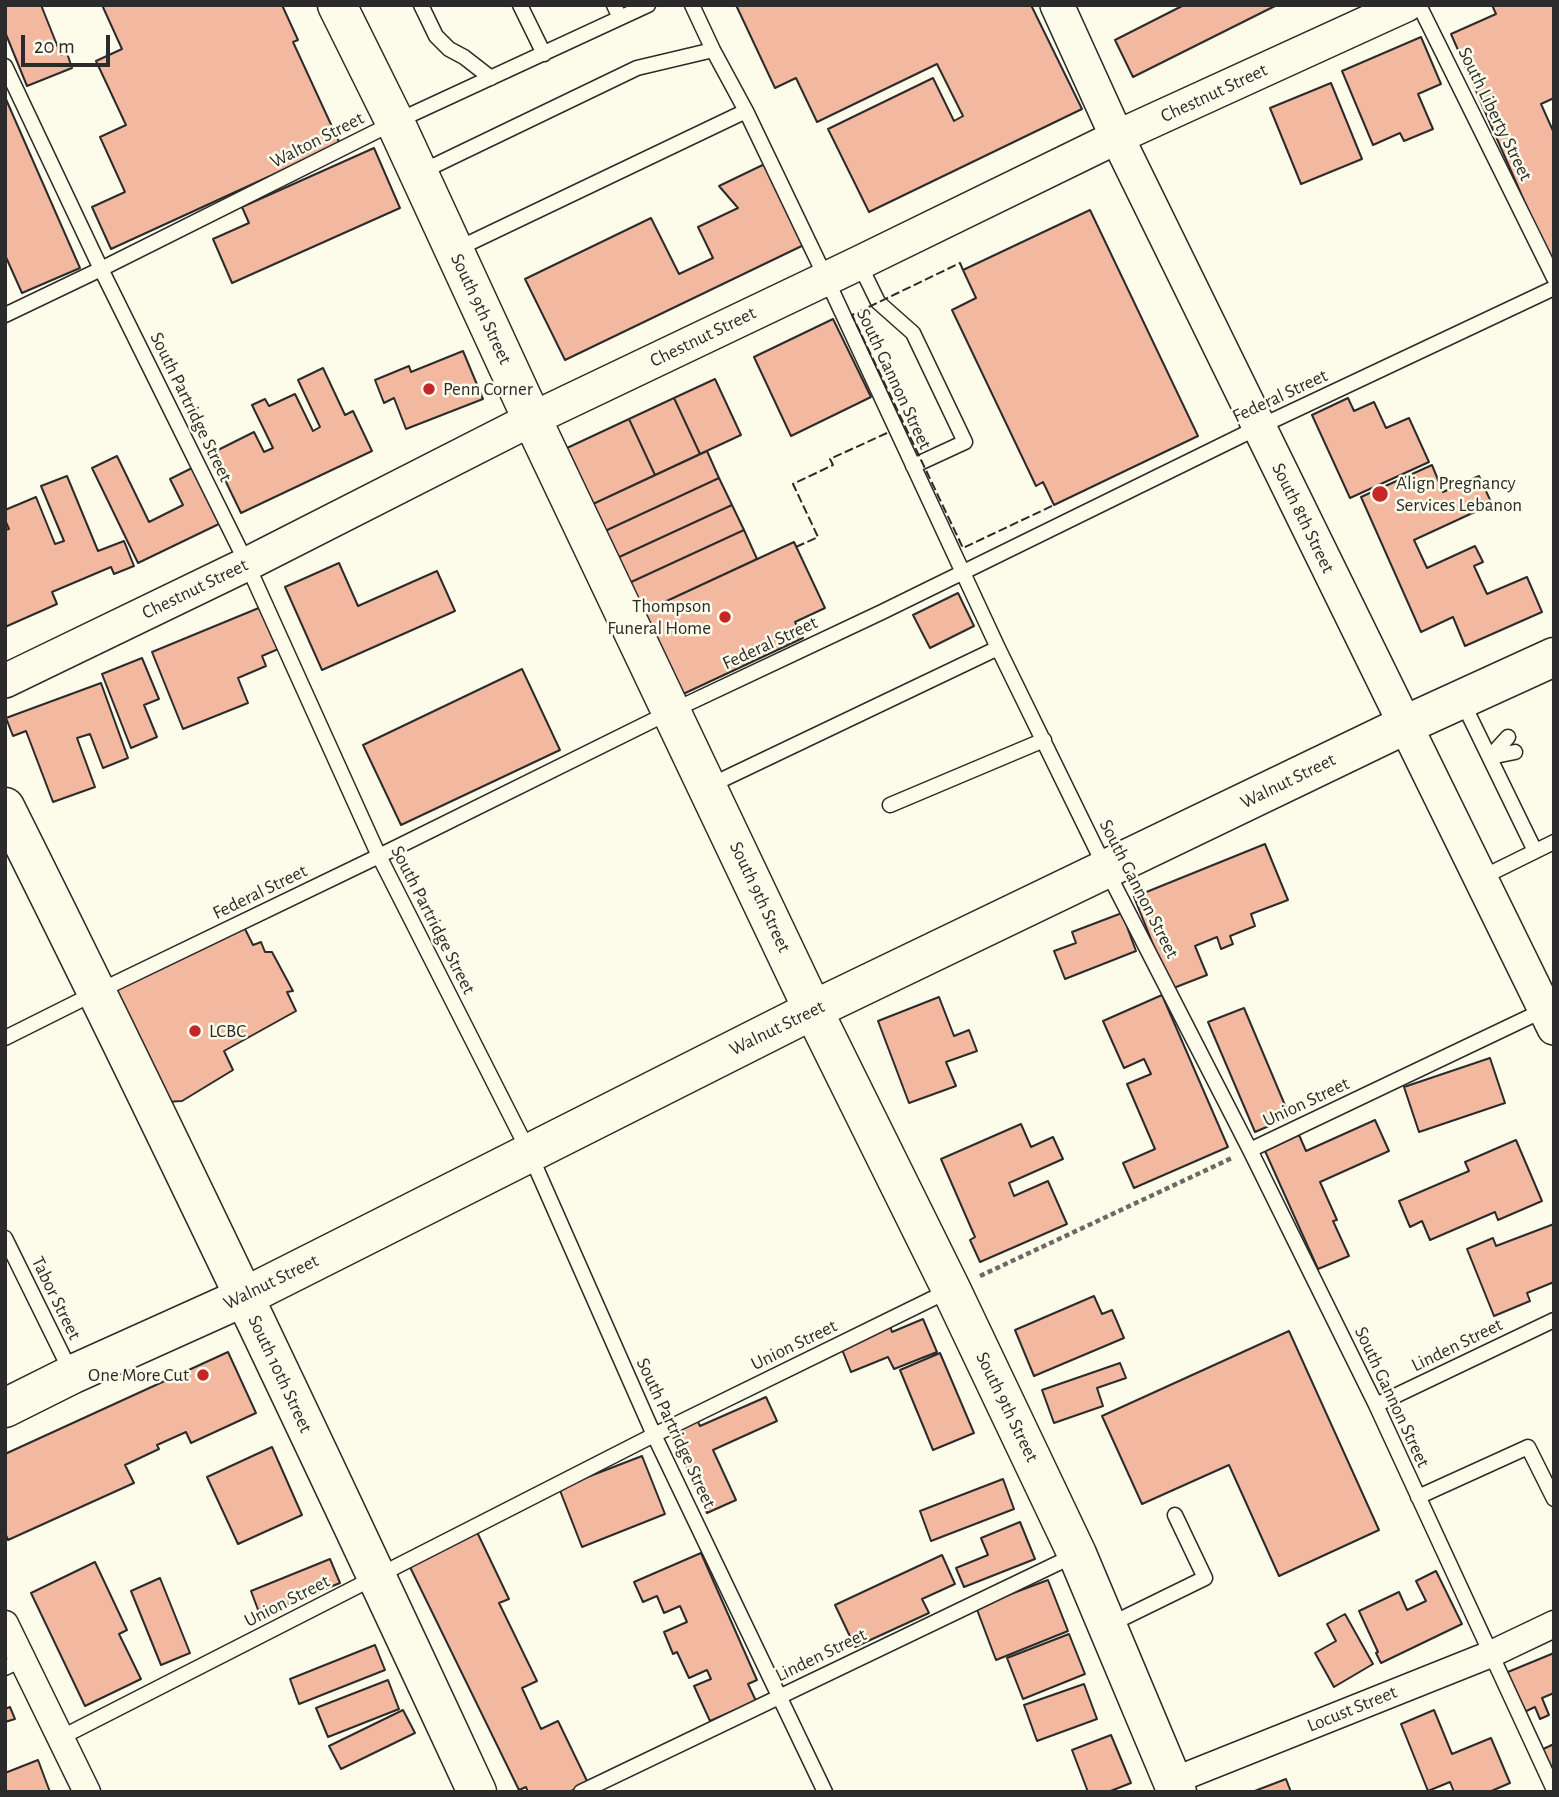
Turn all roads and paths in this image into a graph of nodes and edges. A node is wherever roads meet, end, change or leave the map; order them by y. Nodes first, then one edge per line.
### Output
1 (337, 5) edge
2 (421, 5) edge
3 (520, 5) edge
4 (648, 5) edge
5 (692, 5) edge
6 (1057, 5) edge
7 (1406, 5) edge
8 (1419, 5) edge
9 (617, 12) edge
10 (713, 50) junction
11 (544, 54) junction
12 (5, 66) edge
13 (491, 78) junction
14 (746, 111) junction
15 (395, 122) junction
16 (1117, 137) junction
17 (418, 173) junction
18 (454, 251) junction
19 (859, 263) junction
20 (101, 269) junction
21 (826, 278) junction
22 (1554, 278) edge
23 (1554, 289) edge
24 (5, 315) edge
25 (532, 419) junction
26 (1259, 427) junction
27 (913, 466) junction
28 (247, 564) junction
29 (962, 572) junction
30 (998, 648) junction
31 (1553, 658) edge
32 (5, 681) edge
33 (1462, 699) junction
34 (672, 711) junction
35 (1405, 724) junction
36 (1508, 737) dead end
37 (1044, 740) junction
38 (1515, 752) dead end
39 (1490, 757) junction
40 (708, 787) junction
41 (890, 806) dead end
42 (5, 807) edge
43 (1554, 842) edge
44 (1535, 851) junction
45 (379, 856) junction
46 (1106, 869) junction
47 (1481, 878) junction
48 (97, 992) junction
49 (813, 1010) junction
50 (1551, 1015) edge
51 (5, 1038) edge
52 (1250, 1150) junction
53 (528, 1152) junction
54 (5, 1238) edge
55 (951, 1289) junction
56 (244, 1297) junction
57 (1554, 1320) edge
58 (73, 1374) junction
59 (1376, 1405) junction
60 (5, 1408) edge
61 (654, 1435) junction
62 (1418, 1497) junction
63 (1554, 1499) edge
64 (1175, 1516) dead end
65 (1077, 1554) junction
66 (377, 1576) junction
67 (5, 1624) edge
68 (1554, 1624) edge
69 (1108, 1626) junction
70 (1491, 1654) junction
71 (14, 1664) edge
72 (780, 1696) junction
73 (60, 1738) junction
74 (1170, 1787) edge
75 (1554, 1790) edge
76 (87, 1792) edge
77 (477, 1792) edge
78 (581, 1792) edge
79 (825, 1792) edge

1 - 15 highway, South 9th Street
2 - 13 lane
3 - 11 lane
4 - 9 lane, Walton Street
5 - 10 lane, South Gannon Street
6 - 16 street, South 8th Street
7 - 16 street, Chestnut Street
8 - 22 lane, South Liberty Street
9 - 11 lane, Walton Street
10 - 14 lane, South Gannon Street
10 - 17 lane
11 - 13 lane, Walton Street
12 - 20 lane, South Partridge Street
13 - 15 lane, Walton Street
14 - 18 lane
14 - 21 lane, South Gannon Street
15 - 17 highway, South 9th Street
15 - 20 lane, Walton Street
16 - 19 street, Chestnut Street
16 - 26 street, South 8th Street
17 - 18 highway, South 9th Street
18 - 25 highway, South 9th Street
19 - 21 street, Chestnut Street
19 - 27 lane
20 - 24 lane, Walton Street
20 - 28 lane, South Partridge Street
21 - 25 street, Chestnut Street
21 - 27 lane, South Gannon Street
23 - 26 lane, Federal Street
25 - 28 street, Chestnut Street
25 - 34 highway, South 9th Street
26 - 29 lane, Federal Street
26 - 35 street, South 8th Street
27 - 29 lane, South Gannon Street
28 - 32 street, Chestnut Street
28 - 45 lane, South Partridge Street
29 - 30 lane, South Gannon Street
29 - 34 lane, Federal Street
30 - 37 lane, South Gannon Street
30 - 40 lane
31 - 33 highway, Walnut Street
33 - 35 highway, Walnut Street
33 - 39 lane
34 - 40 highway, South 9th Street
34 - 45 lane, Federal Street
35 - 46 highway, Walnut Street
35 - 47 street, South 8th Street
36 - 39 lane
37 - 41 lane
37 - 46 lane, South Gannon Street
38 - 39 lane
39 - 44 lane
40 - 49 highway, South 9th Street
42 - 48 highway, South 10th Street
43 - 44 lane
44 - 47 lane
45 - 48 lane, Federal Street
45 - 53 lane, South Partridge Street
46 - 49 highway, Walnut Street
46 - 52 lane, South Gannon Street
47 - 50 street, South 8th Street
48 - 51 lane, Federal Street
48 - 56 highway, South 10th Street
49 - 53 highway, Walnut Street
49 - 55 highway, South 9th Street
50 - 52 lane, Union Street
52 - 55 path, Union Street
52 - 59 lane, South Gannon Street
53 - 56 highway, Walnut Street
53 - 61 lane, South Partridge Street
54 - 58 lane, Tabor Street
55 - 61 lane, Union Street
55 - 65 highway, South 9th Street
56 - 58 highway, Walnut Street
56 - 66 highway, South 10th Street
57 - 59 lane, Linden Street
58 - 60 highway, Walnut Street
59 - 62 lane, South Gannon Street
61 - 66 lane, Union Street
61 - 72 lane, South Partridge Street
62 - 63 lane
62 - 70 lane, South Gannon Street
64 - 69 lane
65 - 69 highway, South 9th Street
65 - 72 lane, Linden Street
66 - 73 lane, Union Street
66 - 77 highway, South 10th Street
67 - 71 street
68 - 70 street, Locust Street
69 - 74 highway, South 9th Street
70 - 74 street, Locust Street
70 - 75 lane, South Gannon Street
71 - 73 street
72 - 78 lane, Linden Street
72 - 79 lane, South Partridge Street
73 - 76 street

